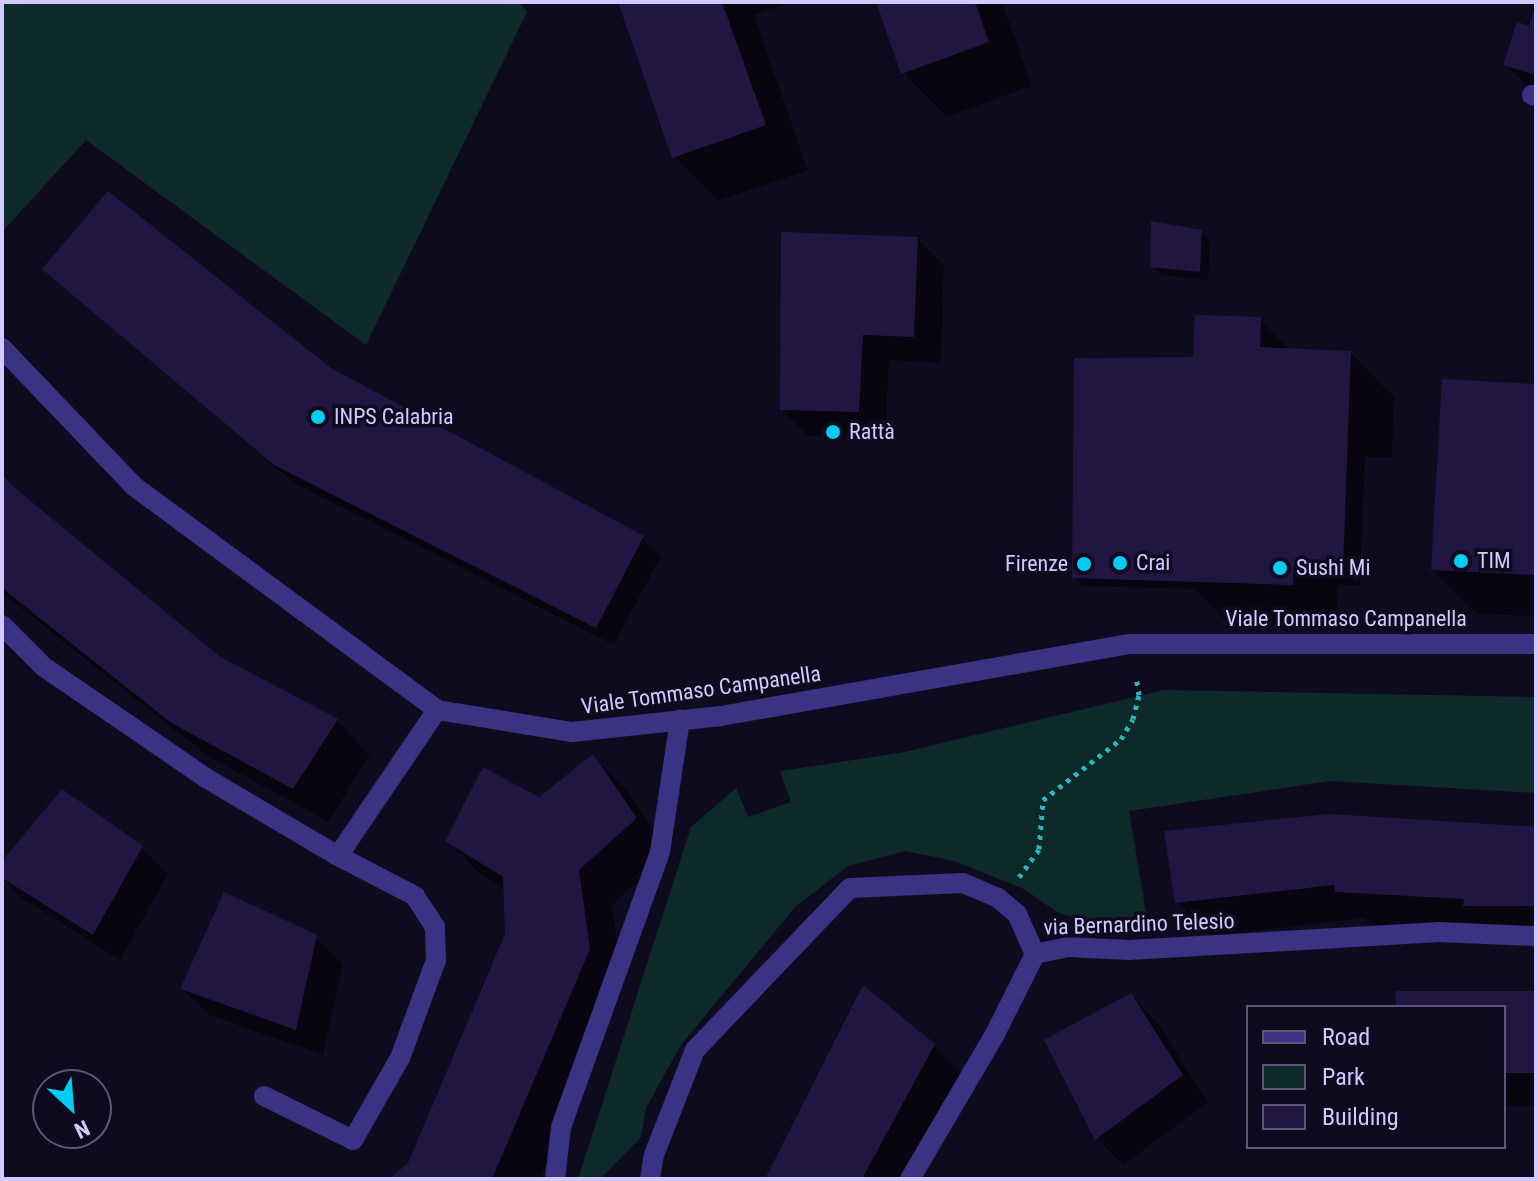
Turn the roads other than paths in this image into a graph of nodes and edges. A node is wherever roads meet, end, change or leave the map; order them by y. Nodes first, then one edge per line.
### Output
1 (2, 348) edge
2 (2, 625) edge
3 (1536, 644) edge
4 (437, 710) junction
5 (680, 720) junction
6 (338, 856) junction
7 (1536, 936) edge
8 (1035, 954) junction
9 (264, 1096) dead end
10 (555, 1179) edge
11 (650, 1179) edge
12 (910, 1179) edge

1 - 4 street, Viale Tommaso Campanella
2 - 6 street
3 - 5 street, Viale Tommaso Campanella
4 - 5 street, Viale Tommaso Campanella
4 - 6 street
5 - 10 street
6 - 9 street
7 - 8 street, via Bernardino Telesio
8 - 11 street, via Bernardino Telesio
8 - 12 street

